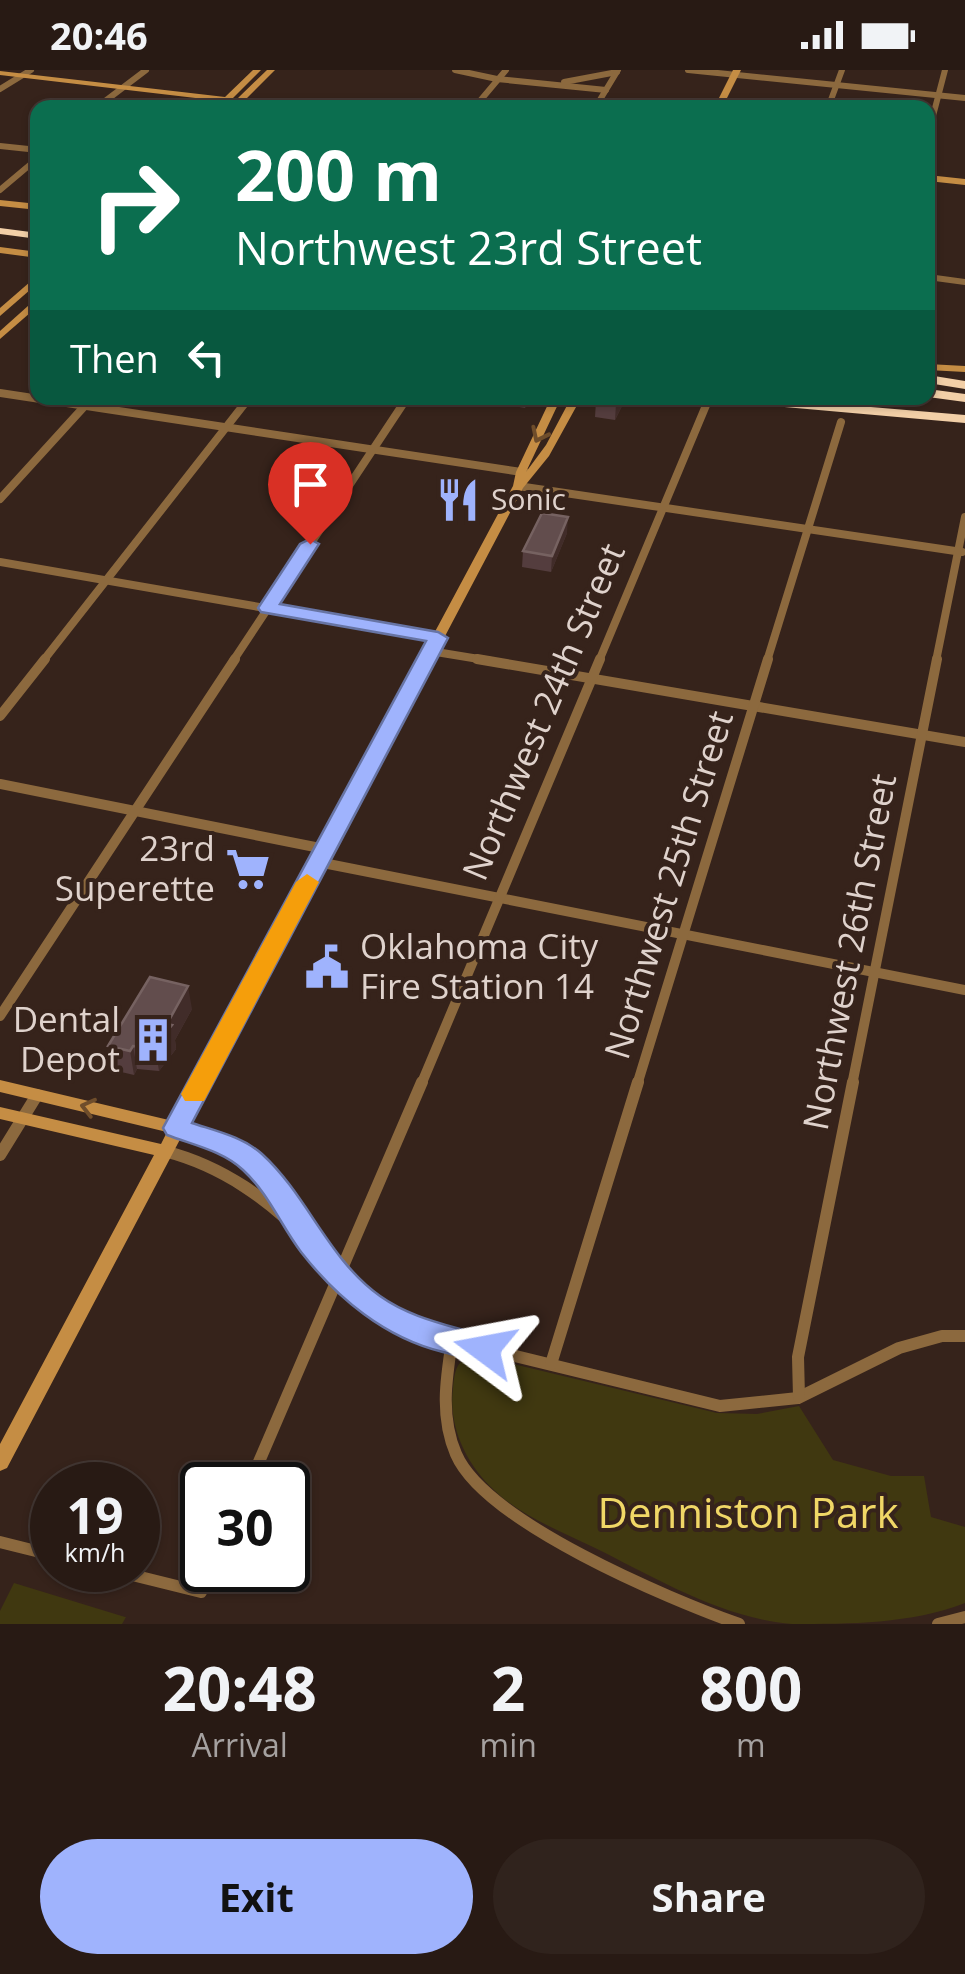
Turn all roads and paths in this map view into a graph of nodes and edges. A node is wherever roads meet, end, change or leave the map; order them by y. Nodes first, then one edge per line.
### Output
1 (31, 70) edge
2 (146, 70) edge
3 (257, 70) edge
4 (271, 70) edge
5 (454, 70) edge
6 (506, 70) edge
7 (688, 70) edge
8 (842, 70) edge
9 (945, 70) edge
10 (618, 71) edge
11 (736, 72) edge
12 (0, 74) edge
13 (20, 76) junction
14 (496, 79) junction
15 (548, 84) junction
16 (836, 85) junction
17 (123, 87) junction
18 (0, 89) edge
19 (606, 90) junction
20 (938, 95) junction
21 (965, 98) edge
22 (227, 99) joint
23 (106, 100) edge
24 (241, 100) edge
25 (480, 100) edge
26 (600, 100) edge
27 (722, 100) edge
28 (831, 100) edge
29 (935, 107) edge
30 (0, 146) edge
31 (30, 152) edge
32 (30, 162) edge
33 (935, 179) edge
34 (965, 182) edge
35 (0, 190) edge
36 (0, 203) edge
37 (30, 207) edge
38 (0, 220) edge
39 (30, 223) edge
40 (0, 232) edge
41 (30, 235) edge
42 (0, 250) edge
43 (30, 254) edge
44 (935, 278) edge
45 (965, 282) edge
46 (30, 285) edge
47 (30, 308) edge
48 (0, 313) edge
49 (0, 336) edge
50 (935, 367) edge
51 (965, 369) edge
52 (935, 380) edge
53 (965, 386) edge
54 (0, 393) edge
55 (935, 394) edge
56 (30, 396) edge
57 (965, 398) edge
58 (85, 405) edge
59 (105, 405) edge
60 (243, 405) edge
61 (401, 405) edge
62 (553, 405) edge
63 (571, 405) edge
64 (705, 405) edge
65 (820, 405) edge
66 (894, 405) edge
67 (965, 416) edge
68 (841, 422) dead end
69 (226, 427) junction
70 (373, 449) junction
71 (524, 477) junction
72 (0, 499) edge
73 (662, 508) junction
74 (965, 518) edge
75 (808, 528) junction
76 (962, 552) edge
77 (0, 562) edge
78 (107, 580) junction
79 (268, 608) junction
80 (438, 638) junction
81 (430, 651) junction
82 (590, 678) junction
83 (754, 706) junction
84 (0, 716) edge
85 (921, 735) junction
86 (965, 742) edge
87 (0, 784) edge
88 (136, 810) junction
89 (322, 855) junction
90 (498, 897) junction
91 (683, 933) junction
92 (874, 972) junction
93 (965, 990) edge
94 (0, 1016) edge
95 (0, 1086) edge
96 (37, 1094) junction
97 (0, 1113) edge
98 (22, 1118) junction
99 (176, 1128) junction
100 (164, 1151) junction
101 (0, 1156) edge
102 (310, 1242) junction
103 (340, 1276) junction
104 (965, 1336) edge
105 (452, 1341) junction
106 (551, 1364) junction
107 (800, 1397) junction
108 (0, 1462) edge
109 (258, 1462) edge
110 (0, 1542) edge
111 (30, 1550) edge
112 (965, 1617) edge
113 (740, 1624) edge
114 (938, 1624) edge

1 - 13 street
2 - 17 street
3 - 22 main road
4 - 24 main road
5 - 14 street
6 - 14 street
7 - 11 street
8 - 16 street
9 - 20 street
10 - 15 street
10 - 19 street
11 - 16 street
11 - 27 main road
12 - 13 main road
13 - 17 main road
13 - 18 street
14 - 15 street
14 - 25 street
15 - 19 street
16 - 20 street
16 - 28 street
17 - 22 main road
17 - 23 street
19 - 26 street
20 - 21 street
20 - 29 street
30 - 31 street
32 - 35 street
33 - 34 main road
36 - 37 main road
38 - 39 highway
40 - 41 highway
42 - 43 main road
44 - 45 street
46 - 48 main road
47 - 49 main road
50 - 51 main road
52 - 53 highway
54 - 56 street
55 - 57 highway
58 - 72 street
59 - 69 street
60 - 69 street
61 - 70 street
62 -> 71 main road
63 - 71 main road
64 - 73 street, Northwest 24th Street
65 - 67 highway
66 - 67 highway
68 - 75 street, Northwest 25th Street
69 - 70 street
69 - 78 street
70 - 71 street
70 - 79 street
71 - 73 street
71 - 80 main road
73 - 75 street
73 - 82 street, Northwest 24th Street
74 - 76 street, Northwest 26th Street
75 - 76 street
75 - 83 street, Northwest 25th Street
76 - 85 street, Northwest 26th Street
77 - 78 street
78 - 79 street
78 - 84 street
79 - 80 street
79 - 88 street
80 - 81 main road
81 - 82 street
81 - 89 main road
82 - 83 street
82 - 90 street, Northwest 24th Street
83 - 85 street
83 - 91 street, Northwest 25th Street
85 - 86 street
85 - 92 street, Northwest 26th Street
87 - 88 street
88 - 89 street
88 - 94 street
89 - 90 street
89 - 99 main road
90 - 91 street
90 - 103 street, Northwest 24th Street
91 - 92 street
91 - 106 street, Northwest 25th Street
92 - 93 street
92 - 107 street, Northwest 26th Street
95 - 96 main road
96 - 98 street
99 -> 96 main road
97 - 98 main road
98 - 100 main road
98 - 101 street
99 - 100 main road
99 - 102 street
100 - 102 street
100 - 108 main road
102 - 103 street
103 - 105 street
103 - 109 street, Northwest 24th Street
104 - 107 street
105 - 106 street
105 - 113 street
106 - 107 street
110 - 111 street
112 - 114 street

